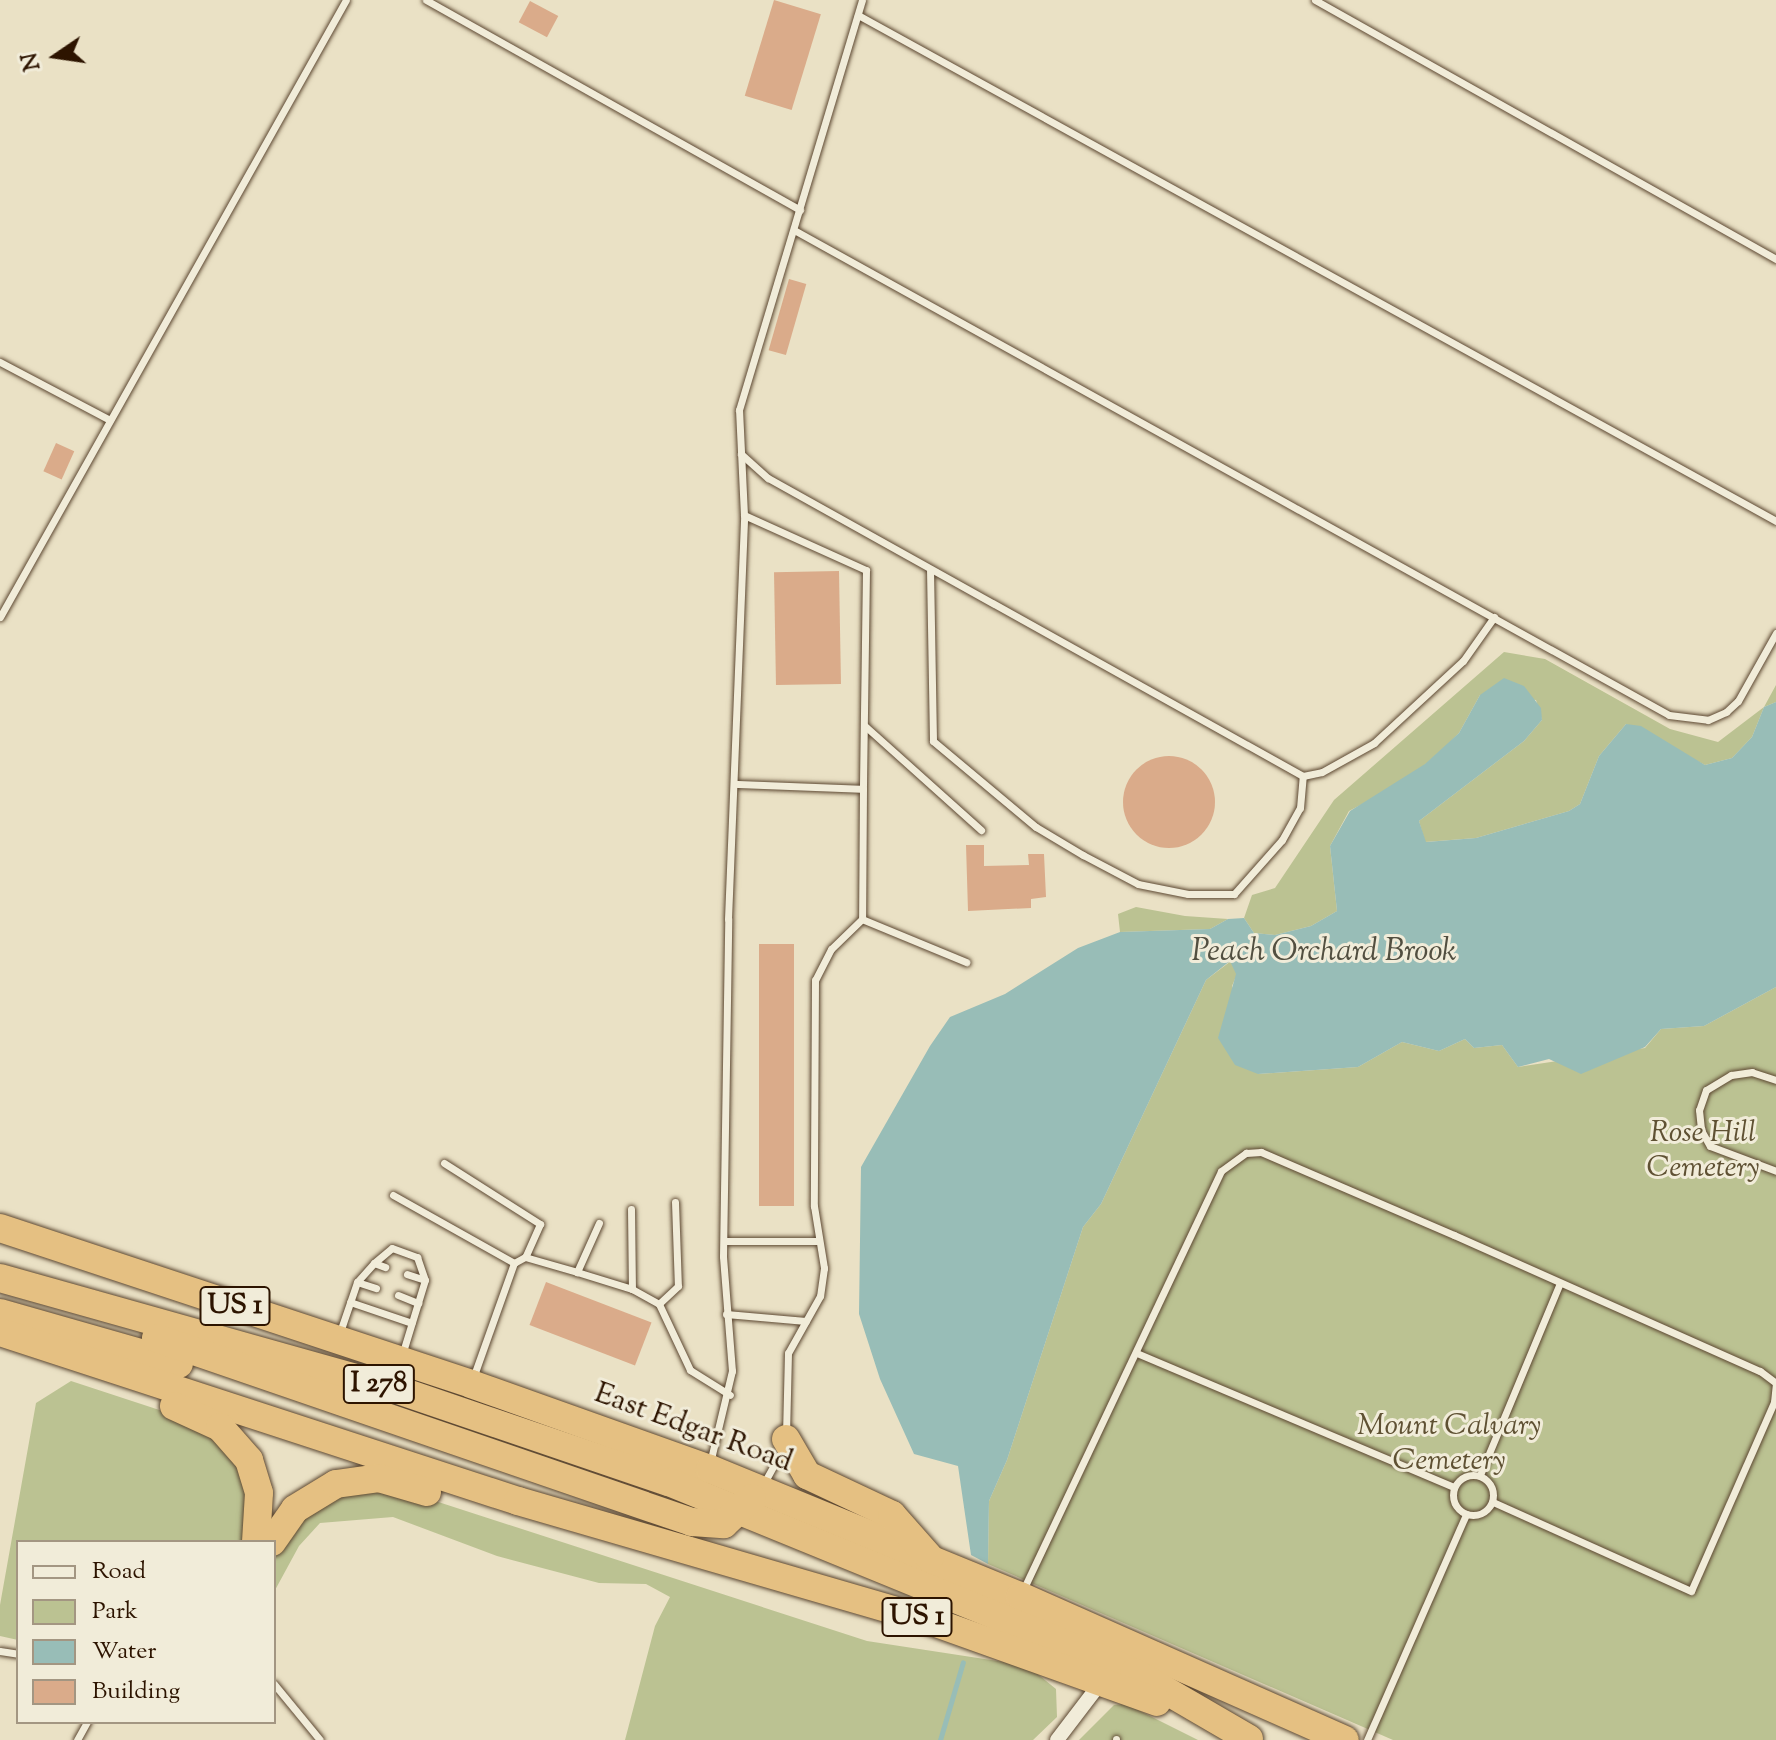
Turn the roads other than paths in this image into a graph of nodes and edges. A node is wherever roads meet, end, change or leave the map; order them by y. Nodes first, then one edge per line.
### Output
1 (346, 0) edge
2 (426, 0) edge
3 (862, 0) edge
4 (1315, 0) edge
5 (858, 15) junction
6 (800, 210) junction
7 (794, 230) junction
8 (1776, 259) edge
9 (0, 362) edge
10 (110, 420) junction
11 (740, 453) junction
12 (744, 515) junction
13 (1776, 521) edge
14 (930, 569) junction
15 (0, 617) edge
16 (1494, 617) junction
17 (1776, 633) edge
18 (865, 726) junction
19 (1303, 776) junction
20 (735, 784) junction
21 (863, 789) junction
22 (981, 830) dead end
23 (862, 919) junction
24 (966, 962) dead end
25 (1776, 1080) edge
26 (444, 1163) dead end
27 (1776, 1171) edge
28 (393, 1195) dead end
29 (675, 1202) dead end
30 (631, 1209) dead end
31 (599, 1223) dead end
32 (0, 1228) edge
33 (724, 1241) junction
34 (819, 1241) junction
35 (525, 1257) junction
36 (374, 1263) junction
37 (514, 1263) junction
38 (385, 1267) dead end
39 (577, 1272) junction
40 (407, 1274) dead end
41 (0, 1278) edge
42 (425, 1280) junction
43 (357, 1282) junction
44 (1560, 1283) junction
45 (376, 1288) dead end
46 (41, 1289) junction
47 (632, 1289) junction
48 (398, 1295) dead end
49 (350, 1302) junction
50 (418, 1303) junction
51 (659, 1304) junction
52 (0, 1313) edge
53 (726, 1314) junction
54 (806, 1321) junction
55 (412, 1323) junction
56 (0, 1332) edge
57 (338, 1340) junction
58 (1139, 1354) junction
59 (73, 1355) junction
60 (401, 1361) junction
61 (471, 1384) junction
62 (730, 1395) junction
63 (786, 1439) junction
64 (1480, 1475) junction
65 (710, 1483) junction
66 (1454, 1487) junction
67 (581, 1488) junction
68 (751, 1499) junction
69 (1493, 1502) junction
70 (1466, 1514) junction
71 (578, 1519) junction
72 (256, 1540) edge
73 (273, 1540) edge
74 (933, 1561) junction
75 (1020, 1596) junction
76 (1102, 1681) junction
77 (276, 1686) edge
78 (320, 1740) edge
79 (1057, 1740) edge
80 (1250, 1740) edge
81 (1345, 1740) edge
82 (1367, 1740) edge

1 - 10 lane
2 - 6 lane
3 - 5 lane
4 - 8 lane
5 - 6 lane
5 - 13 lane
6 - 7 lane
7 - 11 lane
7 - 16 lane
9 - 10 lane
10 - 15 lane
11 - 12 lane
11 - 14 lane
12 - 18 lane
12 - 20 lane
14 - 19 lane
14 - 19 lane
16 - 17 lane
16 - 19 lane
18 - 21 lane
18 - 22 lane
20 - 21 lane
20 - 33 lane
21 - 23 lane
23 - 24 lane
23 - 34 lane
25 - 27 lane
26 - 35 lane
28 - 37 lane
29 - 51 lane
30 - 47 lane
31 - 39 lane
32 - 57 highway, East Edgar Road / US 1
33 - 34 lane
33 - 53 lane
34 - 54 lane
35 - 37 lane
35 - 39 lane
36 - 38 lane
36 - 42 lane
36 - 43 lane
37 - 61 lane
39 - 47 lane
40 - 42 lane
41 - 46 highway, I 278
42 - 50 lane
43 - 45 lane
43 - 49 lane
44 - 58 lane
44 - 64 lane
44 - 69 lane
46 - 65 highway, I 278
46 - 67 highway
47 - 51 lane
48 - 50 lane
49 - 55 lane
49 - 57 lane
50 - 55 lane
51 - 62 lane
52 - 67 highway
53 - 54 lane
53 - 62 lane
54 - 63 lane
55 - 60 lane
56 - 59 highway, US 1
57 - 60 highway, East Edgar Road / US 1
58 - 66 lane
58 - 75 lane
59 - 71 highway, US 1
59 - 72 highway
60 - 61 highway, East Edgar Road / US 1
61 - 65 highway, East Edgar Road / US 1
62 - 65 lane
63 - 68 lane
63 - 74 highway
64 - 66 lane
64 - 69 lane
65 - 68 highway, I 278
66 - 70 lane
67 - 68 highway
68 - 74 highway, East Edgar Road / US 1
68 - 80 highway
69 - 70 lane
70 - 82 lane
71 - 73 highway
71 - 76 highway, US 1
74 - 75 highway, East Edgar Road / US 1
75 - 81 highway, East Edgar Road / US 1
76 - 79 street
76 - 80 highway, US 1
77 - 78 lane

